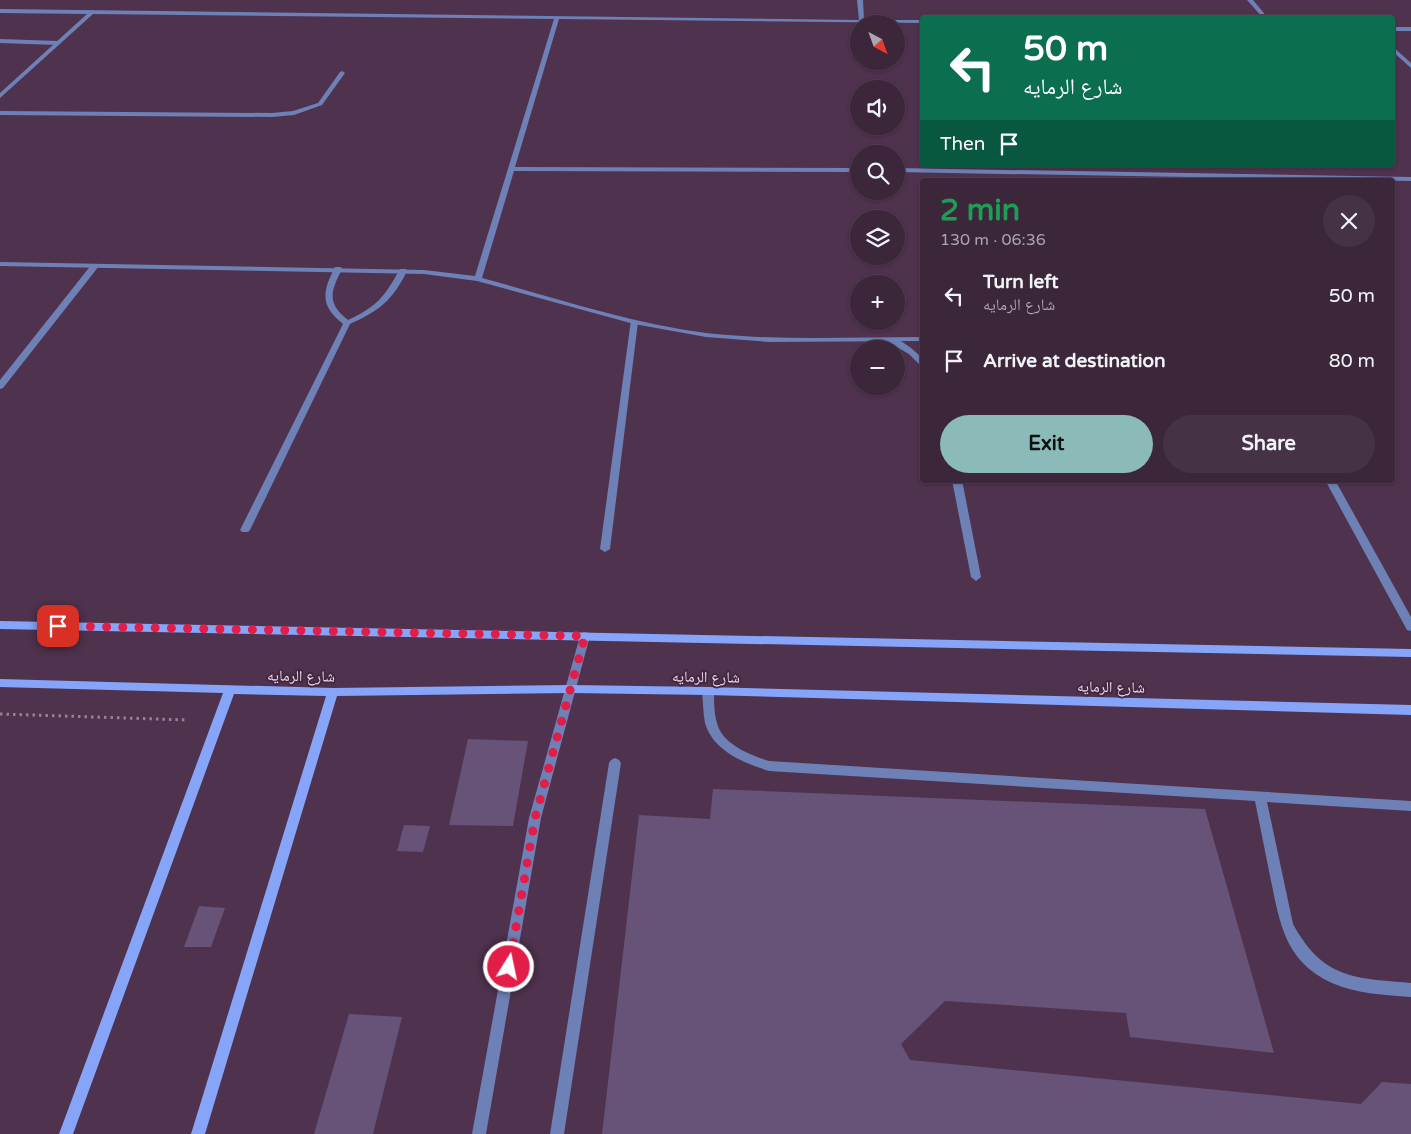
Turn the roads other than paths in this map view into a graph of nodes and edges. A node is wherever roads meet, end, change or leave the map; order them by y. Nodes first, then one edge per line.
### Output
1 (860, 0) edge
2 (1250, 0) edge
3 (0, 11) edge
4 (92, 12) junction
5 (861, 15) edge
6 (1263, 15) edge
7 (557, 17) junction
8 (850, 21) edge
9 (905, 22) edge
10 (920, 22) edge
11 (1395, 29) edge
12 (1411, 29) edge
13 (0, 41) edge
14 (58, 43) junction
15 (1395, 51) edge
16 (1411, 66) edge
17 (342, 72) dead end
18 (0, 96) edge
19 (0, 113) edge
20 (511, 168) junction
21 (850, 170) edge
22 (905, 170) edge
23 (1168, 178) edge
24 (1395, 179) edge
25 (1411, 179) edge
26 (0, 264) edge
27 (96, 266) junction
28 (338, 269) junction
29 (403, 271) junction
30 (478, 279) junction
31 (634, 322) junction
32 (346, 323) junction
33 (891, 340) edge
34 (905, 340) edge
35 (920, 340) edge
36 (905, 348) edge
37 (920, 360) edge
38 (0, 386) edge
39 (958, 483) edge
40 (1332, 483) edge
41 (244, 530) dead end
42 (605, 549) dead end
43 (976, 577) dead end
44 (0, 625) edge
45 (1411, 627) edge
46 (585, 636) junction
47 (1411, 653) edge
48 (0, 683) edge
49 (230, 689) junction
50 (571, 689) junction
51 (708, 691) junction
52 (333, 692) junction
53 (1411, 710) edge
54 (614, 763) dead end
55 (1260, 796) junction
56 (1411, 806) edge
57 (1411, 990) edge
58 (66, 1134) edge
59 (198, 1134) edge
60 (479, 1134) edge
61 (557, 1134) edge

1 - 5 street
2 - 6 street
3 - 4 street
4 - 7 street
4 - 14 street
7 - 8 street
7 - 20 street
9 - 10 street
11 - 12 street
13 - 14 street
14 - 18 street
15 - 16 street
17 - 19 street
20 - 21 street
20 - 30 street
22 - 23 street
24 - 25 street
26 - 27 street
27 - 28 street
27 - 38 street
28 - 29 street
28 - 32 street
29 - 30 street
29 - 32 street
30 - 31 street
31 - 33 street
31 - 42 street
32 - 41 street
34 - 35 street
36 - 37 street
39 - 43 street
40 - 45 street
44 - 46 street
46 - 47 street
46 - 50 street
48 - 49 street, شارع الرمايه
49 - 52 street, شارع الرمايه
49 - 58 street
50 - 51 street, شارع الرمايه
50 - 52 street, شارع الرمايه
50 - 60 street
51 - 53 street, شارع الرمايه
51 - 55 street
52 - 59 street
54 - 61 street
55 - 56 street
55 - 57 street

